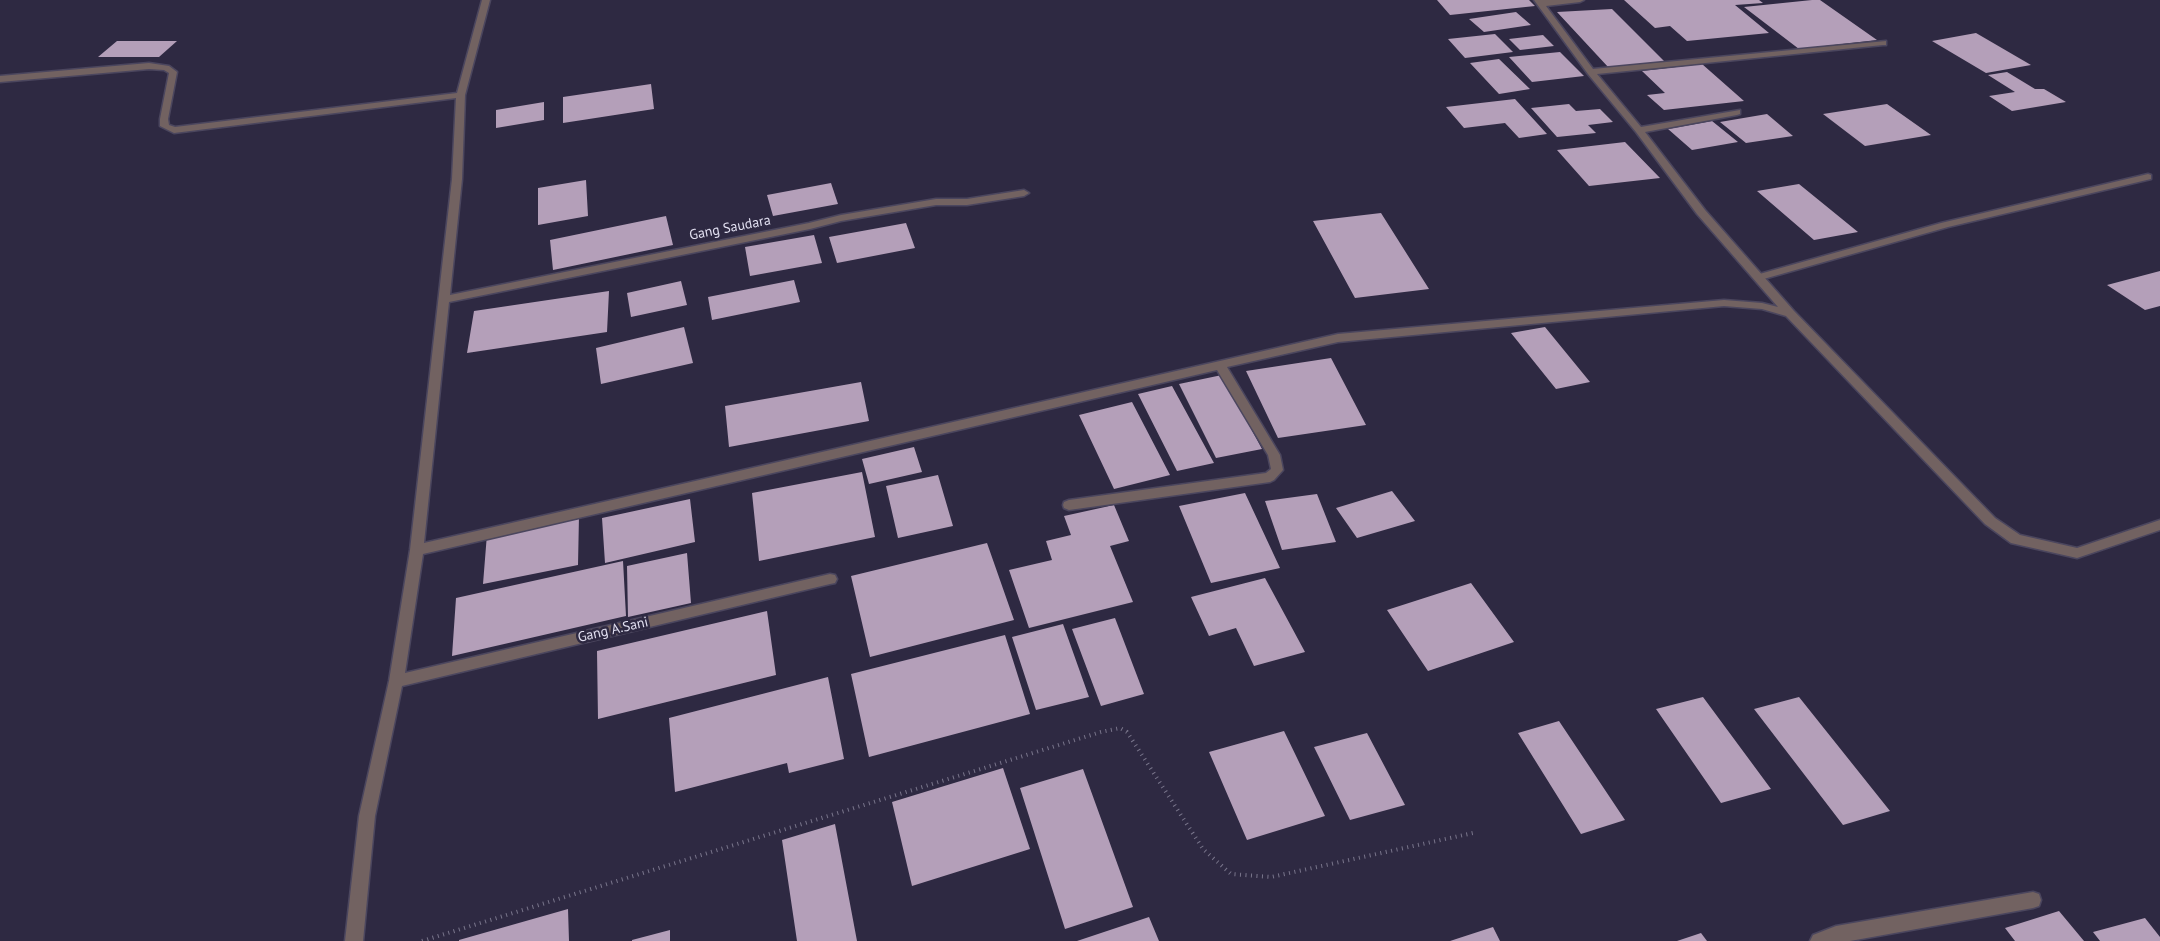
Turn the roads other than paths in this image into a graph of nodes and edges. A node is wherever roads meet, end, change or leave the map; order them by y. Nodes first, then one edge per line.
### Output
1 (486, 0) edge
2 (1580, 0) edge
3 (1539, 2) edge
4 (1883, 43) dead end
5 (1591, 72) junction
6 (0, 79) edge
7 (461, 95) junction
8 (1737, 112) dead end
9 (1639, 130) junction
10 (2148, 177) dead end
11 (1024, 193) dead end
12 (1760, 277) junction
13 (443, 300) junction
14 (1790, 313) junction
15 (1220, 366) junction
16 (1069, 505) dead end
17 (2160, 525) edge
18 (416, 550) junction
19 (830, 579) dead end
20 (396, 681) junction
21 (2033, 900) dead end
22 (354, 941) edge
23 (1819, 941) edge

1 - 7 street
2 - 3 street
3 - 5 street
4 - 5 street
5 - 9 street
6 - 7 street
7 - 13 street
8 - 9 street
9 - 12 street
10 - 12 street
11 - 13 street, Gang Saudara
12 - 14 street
13 - 18 street
14 - 15 street
14 - 17 street
15 - 16 street
15 - 18 street
18 - 20 street
19 - 20 street, Gang A.Sani
20 - 22 street
21 - 23 street

